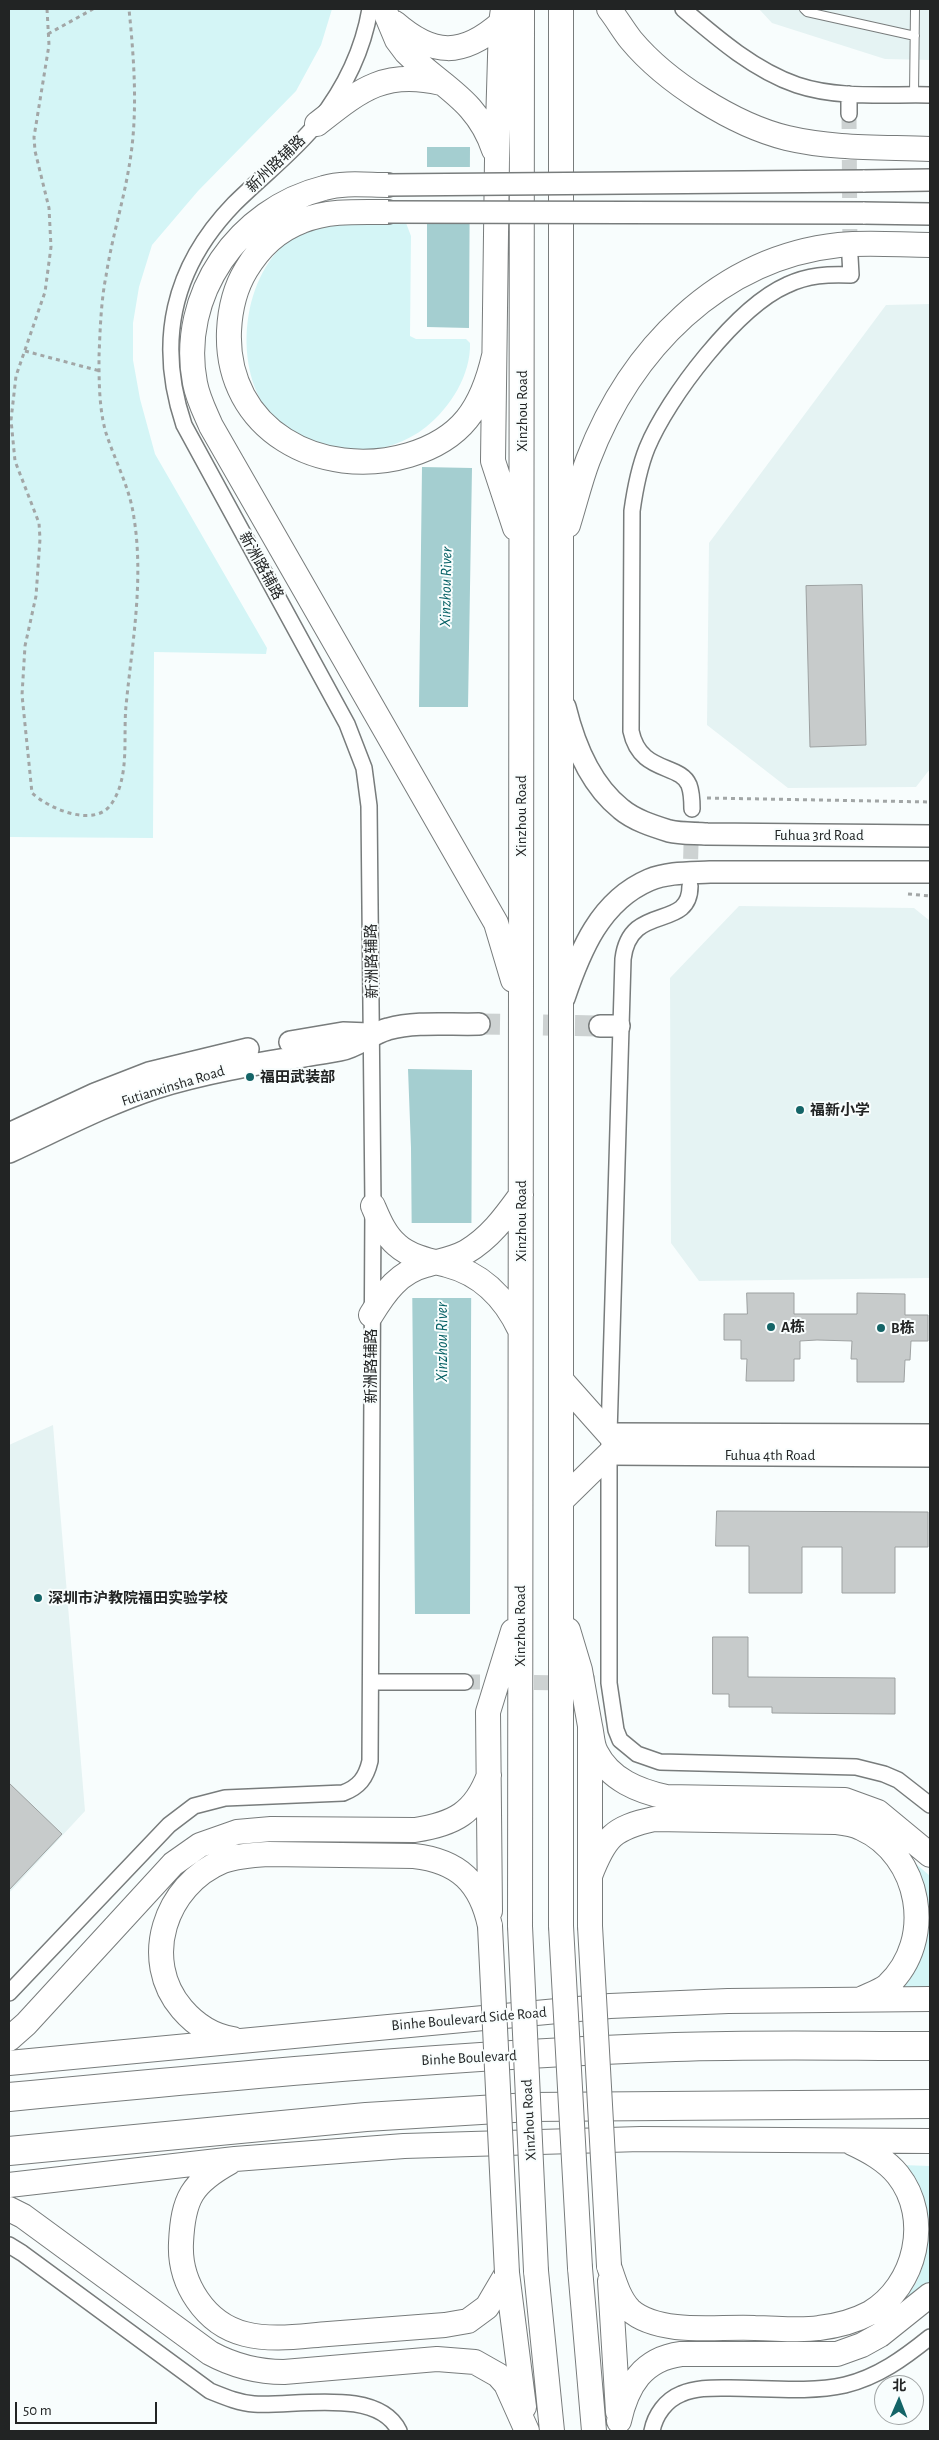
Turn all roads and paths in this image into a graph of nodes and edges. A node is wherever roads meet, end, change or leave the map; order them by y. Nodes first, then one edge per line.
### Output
1 (47, 9) edge
2 (93, 9) edge
3 (129, 9) edge
4 (522, 9) edge
5 (561, 9) edge
6 (609, 9) edge
7 (683, 9) edge
8 (804, 9) edge
9 (915, 9) edge
10 (380, 11) edge
11 (502, 16) edge
12 (48, 34) junction
13 (915, 36) junction
14 (444, 84) junction
15 (849, 94) junction
16 (914, 95) junction
17 (930, 95) edge
18 (849, 114) tunnel mouth
19 (317, 124) junction
20 (930, 149) edge
21 (497, 159) junction
22 (930, 180) edge
23 (388, 185) joint
24 (234, 204) joint
25 (388, 212) joint
26 (930, 214) edge
27 (930, 245) edge
28 (850, 256) tunnel mouth
29 (25, 351) junction
30 (494, 356) junction
31 (100, 371) junction
32 (561, 548) junction
33 (522, 550) junction
34 (561, 687) junction
35 (930, 802) edge
36 (692, 804) joint
37 (930, 836) edge
38 (930, 872) edge
39 (690, 886) tunnel mouth
40 (561, 1008) junction
41 (521, 1017) junction
42 (479, 1024) tunnel mouth
43 (372, 1034) junction
44 (9, 1134) edge
45 (9, 1152) edge
46 (521, 1195) junction
47 (373, 1206) junction
48 (436, 1263) junction
49 (371, 1315) junction
50 (521, 1331) junction
51 (561, 1380) junction
52 (930, 1436) edge
53 (609, 1444) junction
54 (930, 1456) edge
55 (561, 1501) junction
56 (561, 1607) junction
57 (520, 1608) junction
58 (371, 1682) junction
59 (465, 1682) tunnel mouth
60 (590, 1726) junction
61 (489, 1775) junction
62 (930, 1805) edge
63 (930, 1855) edge
64 (590, 1876) junction
65 (490, 1926) junction
66 (9, 1993) edge
67 (930, 1999) edge
68 (860, 2000) junction
69 (9, 2039) edge
70 (245, 2040) junction
71 (930, 2042) edge
72 (890, 2046) junction
73 (930, 2046) edge
74 (9, 2063) edge
75 (9, 2096) edge
76 (842, 2104) junction
77 (930, 2104) edge
78 (930, 2110) edge
79 (848, 2141) junction
80 (930, 2141) edge
81 (9, 2151) edge
82 (235, 2159) junction
83 (9, 2184) edge
84 (9, 2209) edge
85 (9, 2245) edge
86 (609, 2266) junction
87 (507, 2273) junction
88 (930, 2294) edge
89 (930, 2336) edge
90 (619, 2426) edge
91 (399, 2431) edge
92 (527, 2431) edge
93 (552, 2431) edge
94 (594, 2431) edge
95 (652, 2431) edge

1 - 12 path
2 - 12 path
3 - 31 path
4 - 33 main road, Xinzhou Road
5 - 32 main road
6 - 20 main road
7 - 15 street
8 - 13 lane
9 - 13 lane
10 - 11 main road
10 - 14 main road
10 - 19 street, 新州路辅路
11 - 21 main road
12 - 29 path
13 - 16 lane
14 - 19 main road
14 - 21 main road
15 - 16 street
15 - 18 street
16 - 17 street
19 - 24 street, 新州路辅路
21 - 30 main road
22 - 23 street, bridge
23 - 41 main road
24 - 43 street, 新洲路辅路
25 - 26 street, bridge
25 - 30 main road
27 - 32 main road
28 - 36 street
29 - 31 path
29 - 31 path
30 - 33 main road
32 - 34 main road
33 - 41 main road, Xinzhou Road
34 - 37 street, Fuhua 3rd Road
34 - 40 main road
35 - 36 path
38 - 40 street
39 - 53 street
40 - 51 main road
41 - 46 main road, Xinzhou Road
42 - 43 street, Futianxinsha Road
43 - 44 street, Futianxinsha Road
43 - 45 street, Futianxinsha Road
43 - 47 street, 新洲路辅路
46 - 48 main road
46 - 50 main road, Xinzhou Road
47 - 48 main road
47 - 49 street, 新洲路辅路
48 - 49 main road
48 - 50 main road
49 - 58 street, 新洲路辅路
50 - 57 main road, Xinzhou Road
51 - 53 main road
51 - 55 main road
52 - 53 street, Fuhua 4th Road
53 - 54 street, Fuhua 4th Road
53 - 55 main road
53 - 62 street
55 - 56 main road
56 - 60 main road
56 - 94 main road, bridge
57 - 61 main road
57 - 93 main road, Xinzhou Road, bridge
58 - 59 street
58 - 66 street, 新洲路辅路
60 - 63 main road
60 - 64 main road
61 - 65 main road
61 - 69 main road
64 - 68 main road
64 - 86 main road, bridge
65 - 70 main road
65 - 87 main road, bridge
67 - 68 main road, Binhe Boulevard Side Road
68 - 70 main road, Binhe Boulevard Side Road
70 - 74 main road, Binhe Boulevard Side Road
71 - 72 highway
72 - 73 highway, Binhe Boulevard
72 - 75 highway, Binhe Boulevard
76 - 77 highway
76 - 78 highway
76 - 81 highway
79 - 80 main road
79 - 82 main road
79 - 86 main road
82 - 83 main road
82 - 87 main road
84 - 92 main road
85 - 91 street
86 - 90 main road
87 - 92 main road
88 - 90 main road
89 - 95 street

